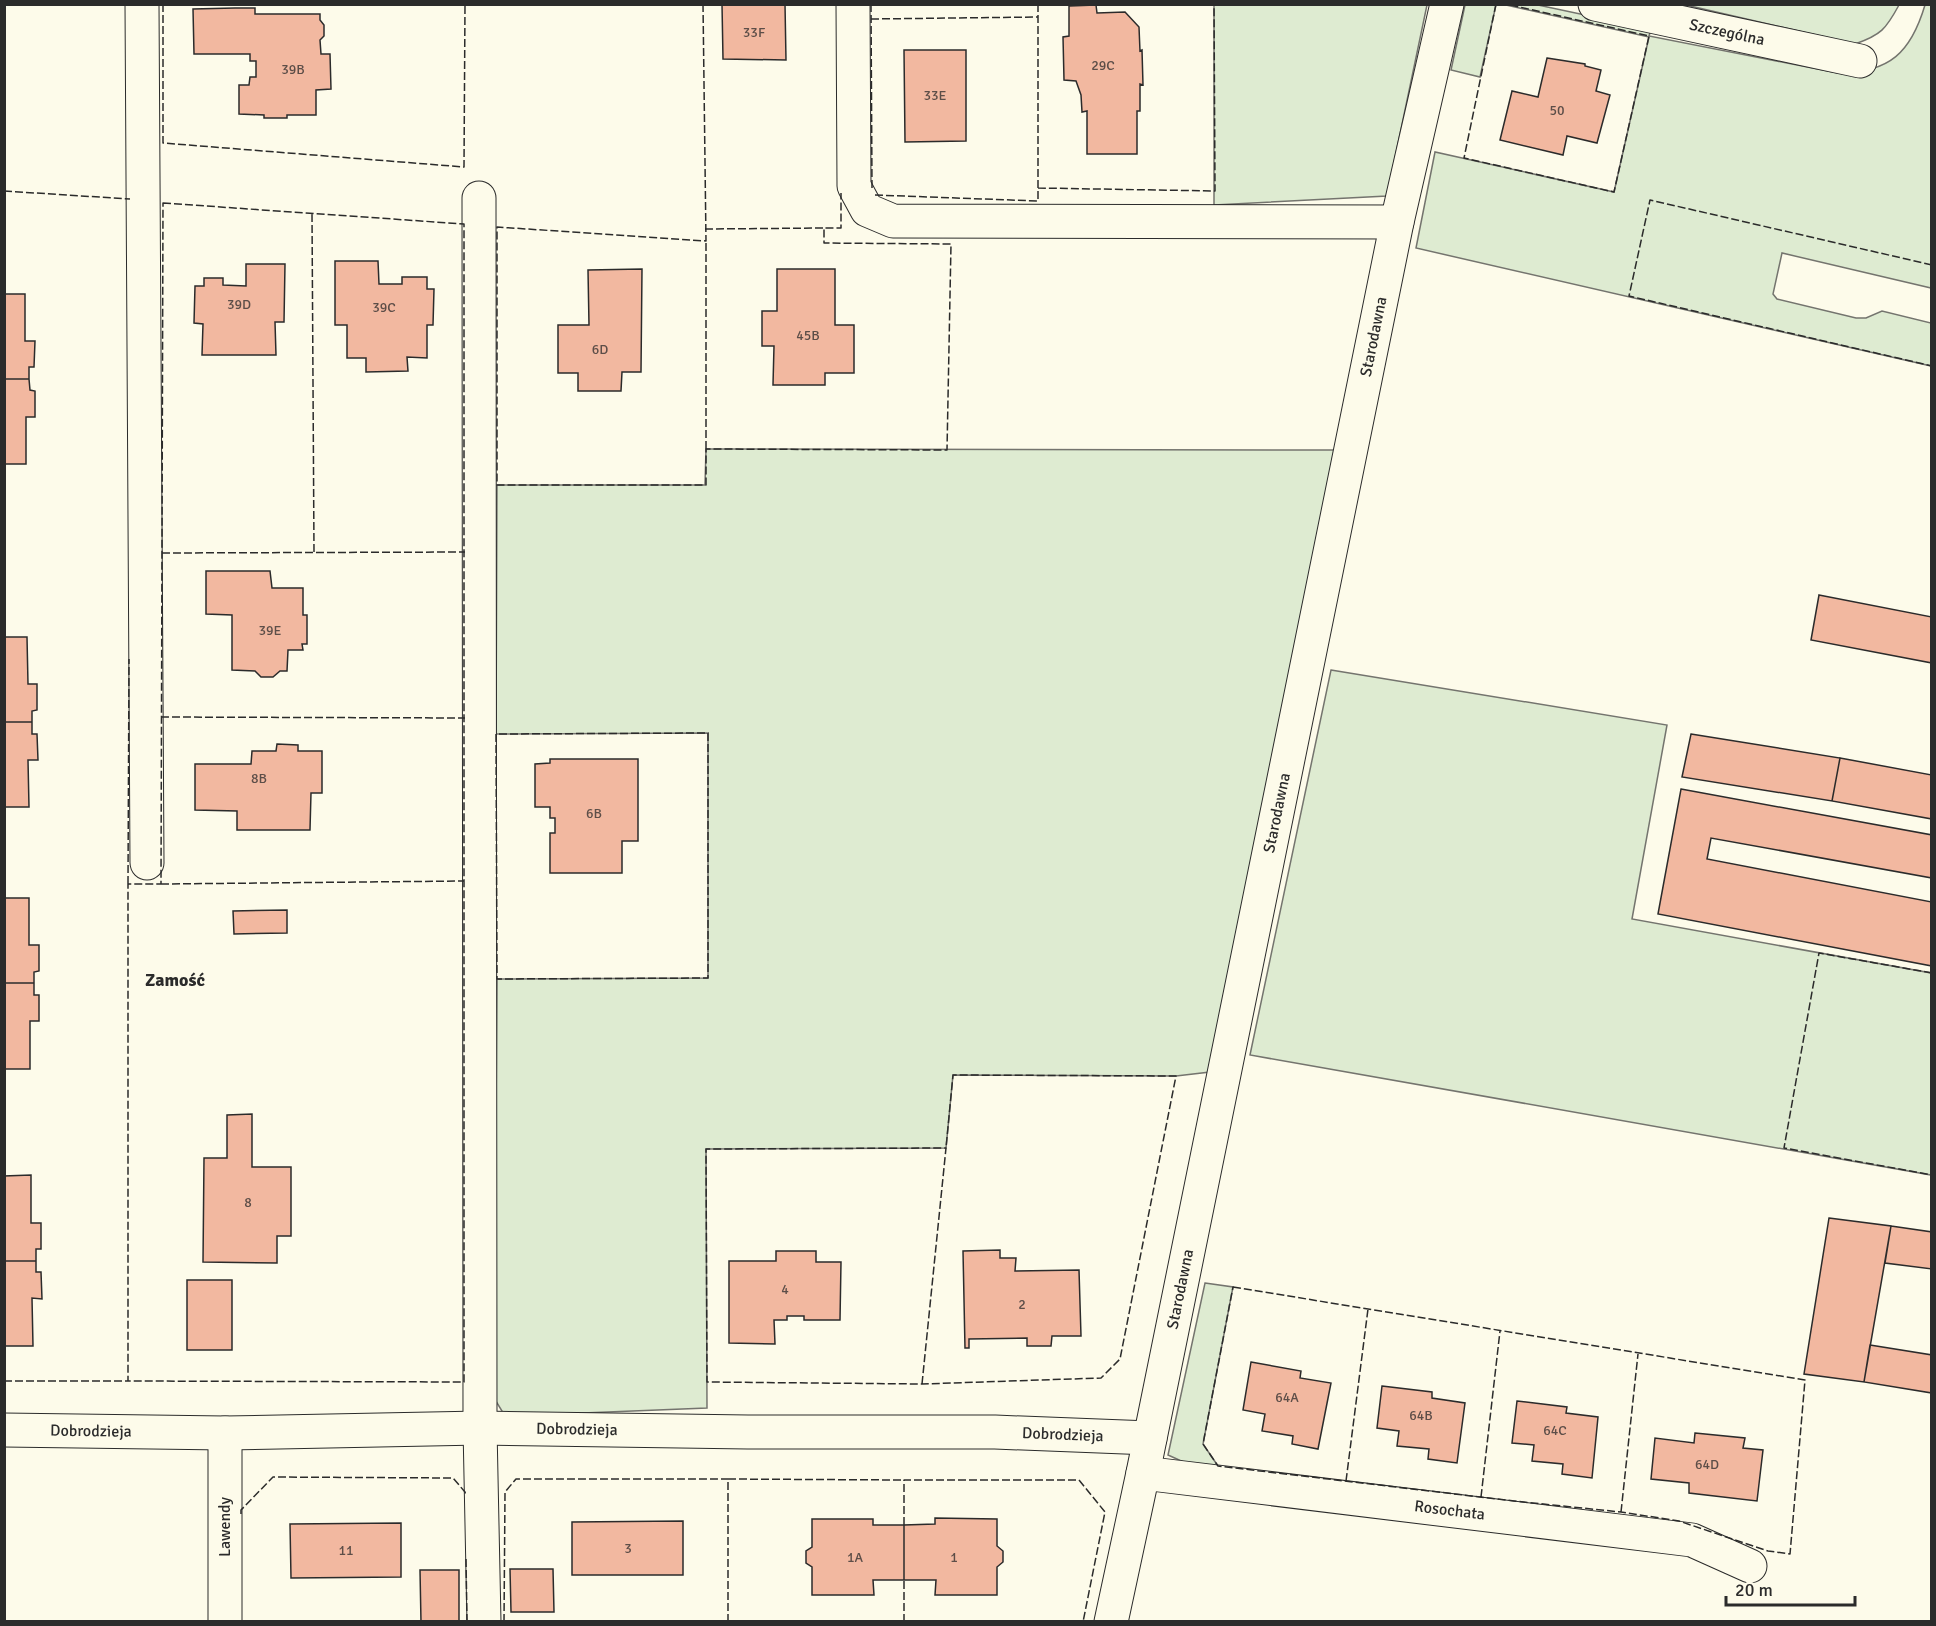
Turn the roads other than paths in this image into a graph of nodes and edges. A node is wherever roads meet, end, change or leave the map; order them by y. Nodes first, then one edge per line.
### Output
1 (142, 4) edge
2 (853, 4) edge
3 (1447, 4) edge
4 (1594, 4) edge
5 (1860, 62) dead end
6 (479, 198) dead end
7 (1397, 222) junction
8 (147, 863) dead end
9 (480, 1428) junction
10 (4, 1430) edge
11 (225, 1433) junction
12 (1150, 1438) junction
13 (1143, 1473) junction
14 (1750, 1566) dead end
15 (225, 1622) edge
16 (484, 1622) edge
17 (1111, 1622) edge

1 - 8 street
2 - 7 street
3 - 7 street, Starodawna
4 - 5 street, Szczególna
6 - 9 street
7 - 12 street, Starodawna
9 - 11 street, Dobrodzieja
9 - 12 street, Dobrodzieja
9 - 16 street
10 - 11 street, Dobrodzieja
11 - 15 street, Lawendy
12 - 13 street, Starodawna
13 - 14 street, Rosochata
13 - 17 street, Starodawna

